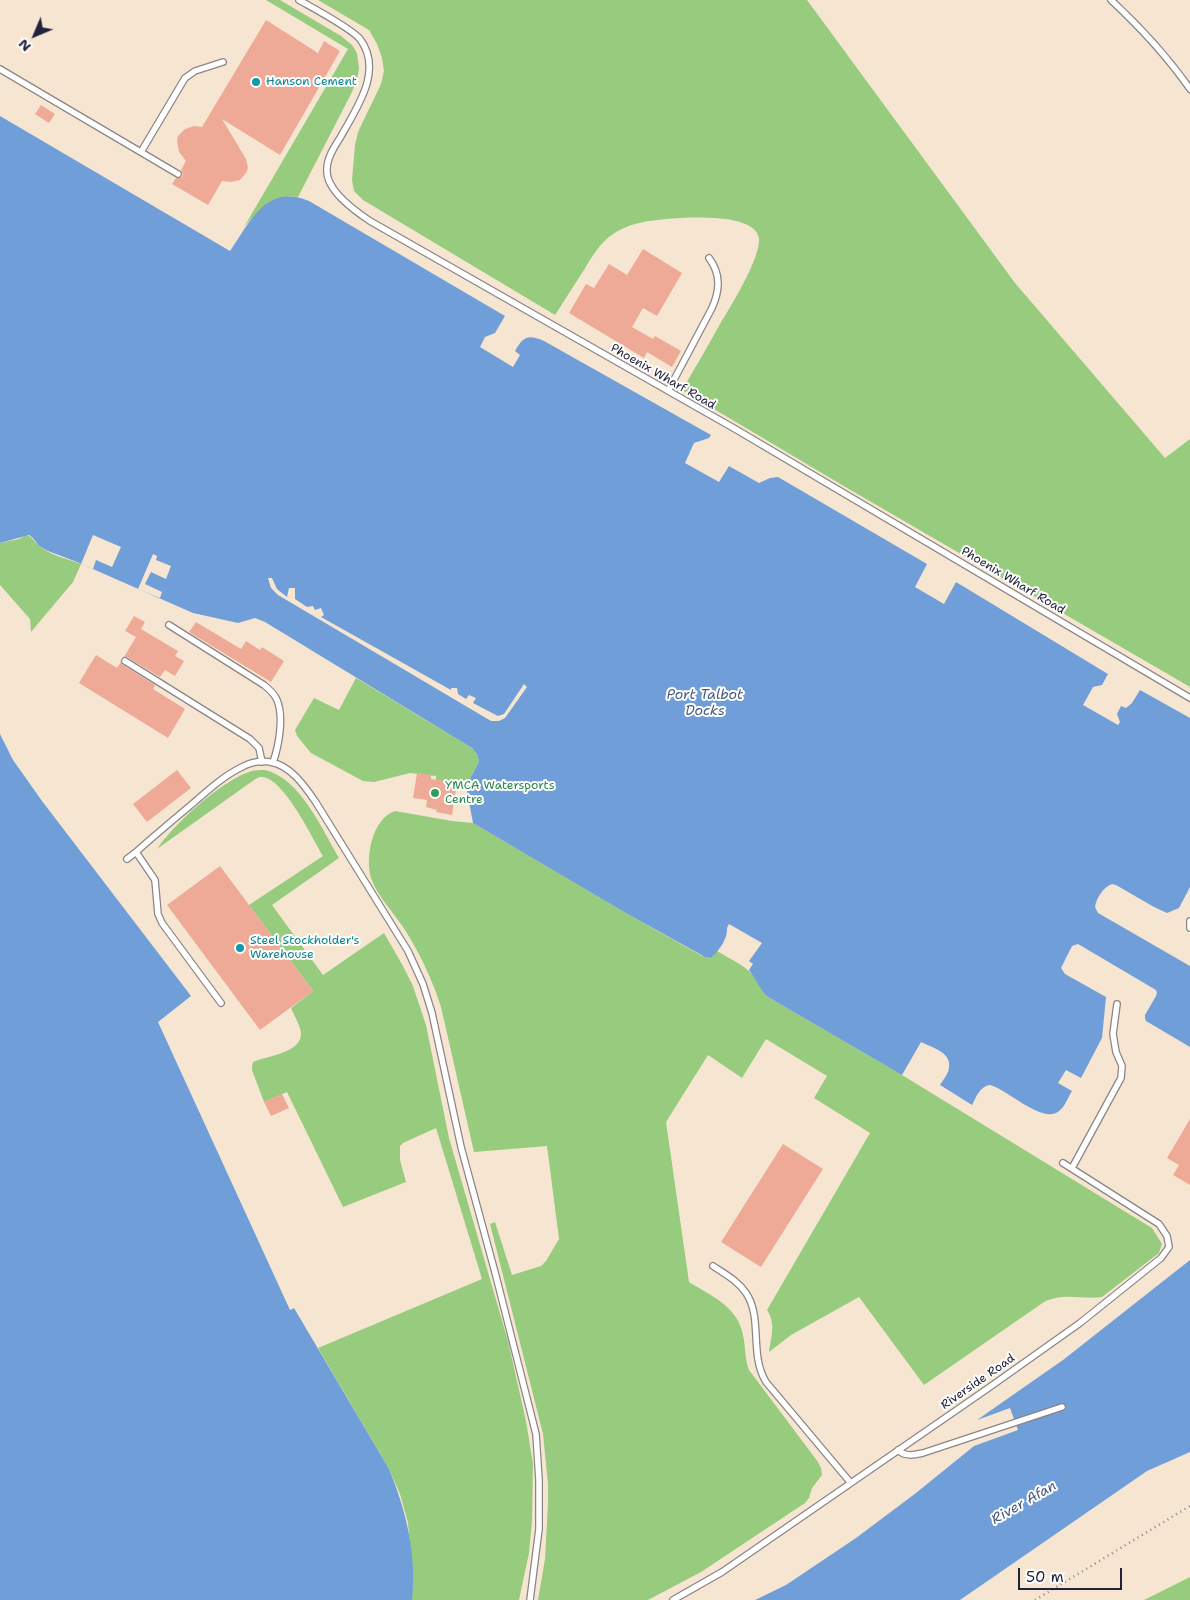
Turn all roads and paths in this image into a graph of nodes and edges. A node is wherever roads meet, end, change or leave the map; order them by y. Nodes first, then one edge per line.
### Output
1 (299, 0) edge
2 (1111, 0) edge
3 (223, 62) dead end
4 (0, 69) edge
5 (1190, 88) edge
6 (141, 152) junction
7 (178, 174) dead end
8 (709, 258) dead end
9 (668, 391) junction
10 (169, 625) dead end
11 (124, 661) dead end
12 (1190, 698) edge
13 (262, 762) junction
14 (273, 762) junction
15 (136, 852) junction
16 (127, 859) dead end
17 (1190, 921) edge
18 (1190, 928) edge
19 (221, 1003) dead end
20 (1117, 1004) dead end
21 (1063, 1163) dead end
22 (1072, 1168) junction
23 (714, 1266) dead end
24 (1062, 1407) dead end
25 (898, 1450) junction
26 (850, 1482) junction
27 (1190, 1506) edge
28 (530, 1600) edge
29 (673, 1600) edge
30 (1036, 1600) edge

1 - 9 lane, Phoenix Wharf Road
2 - 5 lane
3 - 6 lane
4 - 6 lane
6 - 7 lane
8 - 9 lane
9 - 12 lane, Phoenix Wharf Road
10 - 14 lane
11 - 13 lane
13 - 14 lane
13 - 15 lane
14 - 28 lane
15 - 16 lane
15 - 19 lane
17 - 18 lane
20 - 22 lane
21 - 22 lane, Riverside Road
22 - 25 lane, Riverside Road
23 - 26 lane
24 - 25 lane
25 - 26 lane, Riverside Road
26 - 29 lane, Riverside Road
27 - 30 path

